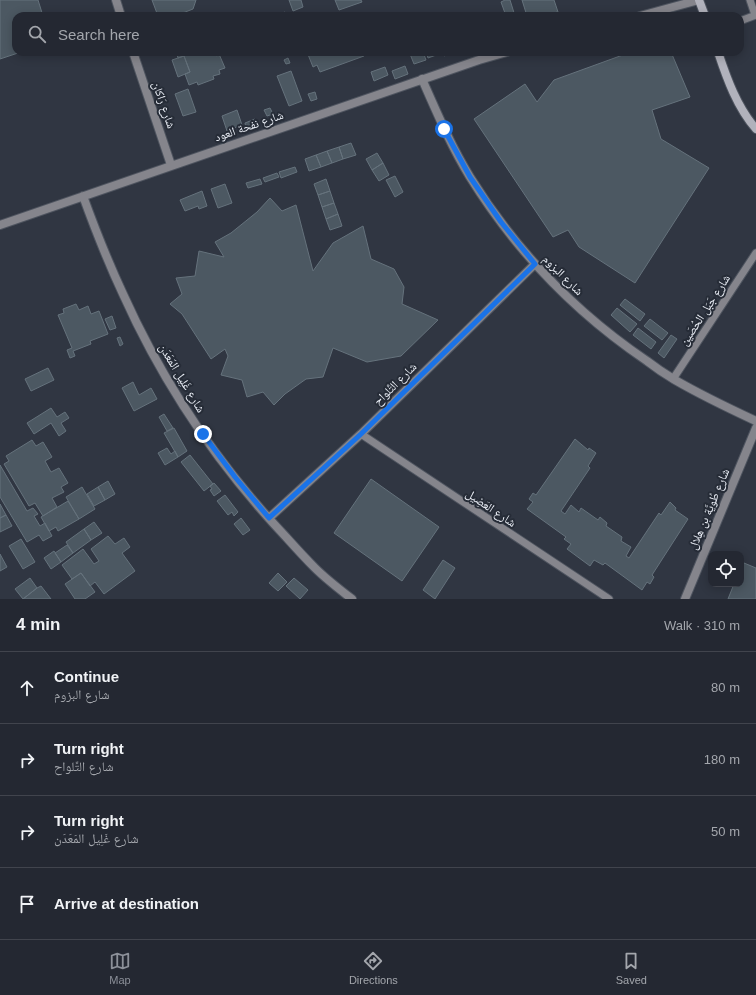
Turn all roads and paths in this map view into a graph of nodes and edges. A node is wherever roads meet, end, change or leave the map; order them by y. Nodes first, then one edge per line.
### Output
1 (116, 0) edge
2 (699, 0) edge
3 (750, 0) edge
4 (120, 12) edge
5 (655, 12) edge
6 (704, 12) edge
7 (756, 15) edge
8 (744, 19) edge
9 (134, 56) edge
10 (493, 56) edge
11 (720, 56) edge
12 (422, 79) junction
13 (756, 129) edge
14 (171, 166) junction
15 (83, 196) junction
16 (0, 225) edge
17 (756, 253) edge
18 (535, 264) junction
19 (673, 379) junction
20 (756, 420) edge
21 (756, 428) edge
22 (361, 434) junction
23 (269, 518) junction
24 (352, 599) edge
25 (609, 599) edge
26 (685, 599) edge

1 - 4 street
2 - 5 street
2 - 6 street
3 - 7 lane
7 - 8 lane
9 - 14 street, شارع رَاكان
10 - 12 street, شارع نفحة العود
11 - 13 street
12 - 14 street, شارع نفحة العود
12 - 18 street, شارع البزوم
14 - 15 street, شارع نفحة العود
15 - 16 street, شارع نفحة العود
15 - 23 street, شارع غَلِيل المَعَدَن
17 - 19 lane, شارع جَبَل الحُصَين
18 - 19 street, شارع البزوم
18 - 22 street, شارع التِّلواح
19 - 20 street, شارع البزوم
21 - 26 street, شارع طُويَّة بن هِلال
22 - 23 street, شارع التِّلواح
22 - 25 lane, شارع العَضِيل
23 - 24 street, شارع غَلِيل المَعَدَن

